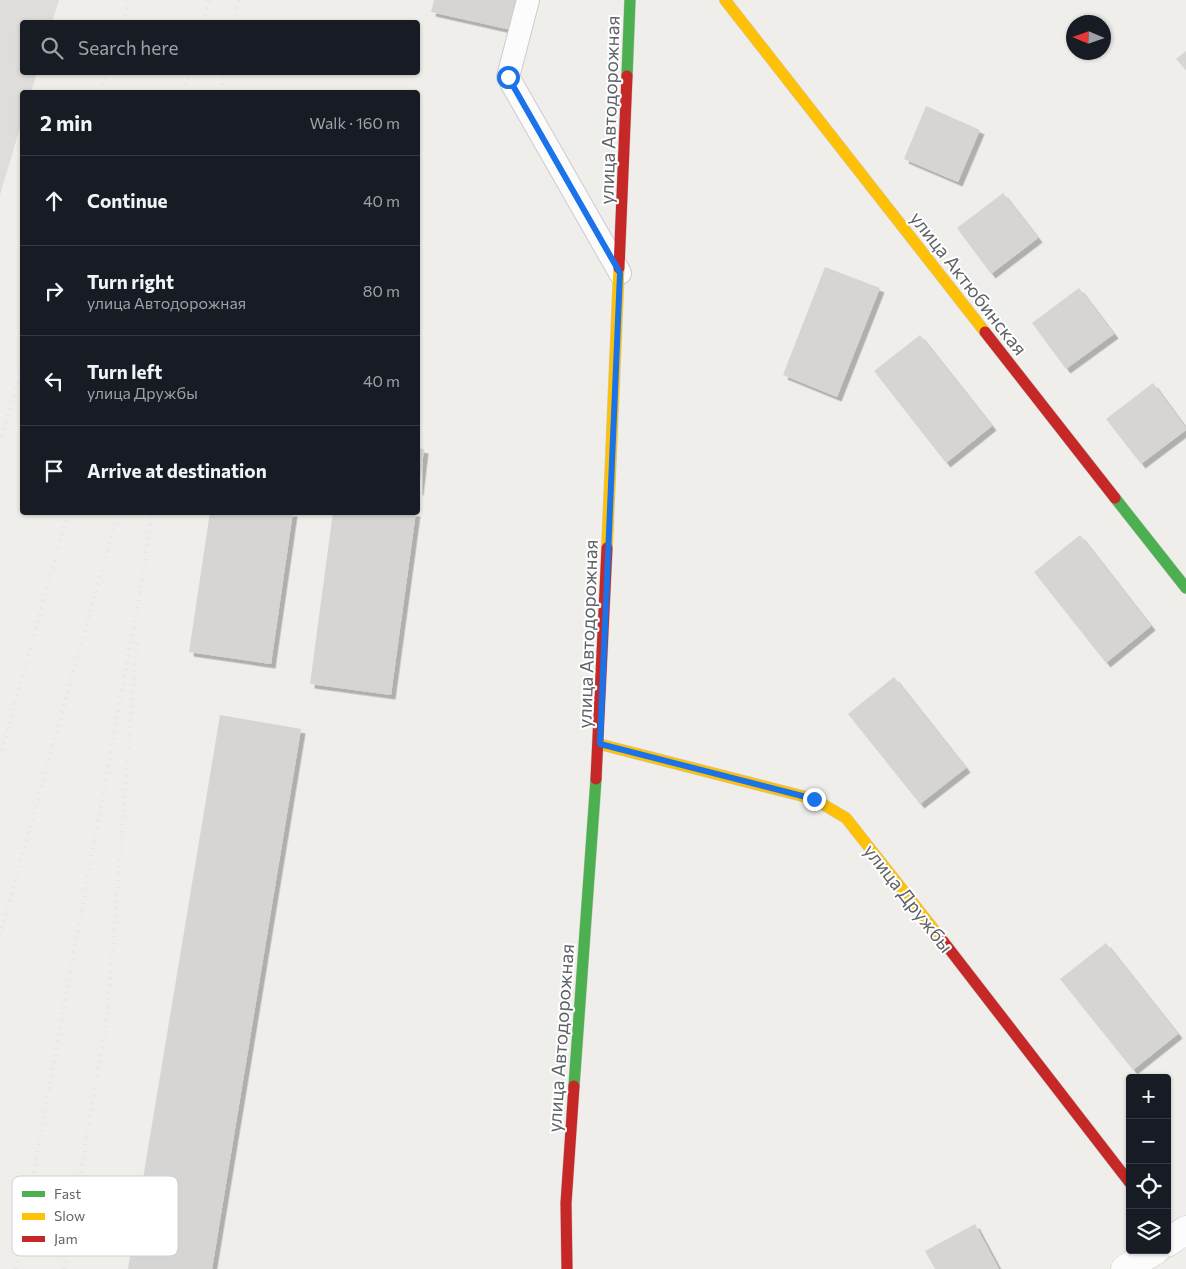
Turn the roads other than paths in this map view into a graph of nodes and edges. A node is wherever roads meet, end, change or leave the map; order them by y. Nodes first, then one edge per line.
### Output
1 (528, 0) edge
2 (630, 0) edge
3 (725, 0) edge
4 (620, 273) junction
5 (1186, 588) edge
6 (600, 744) junction
7 (1126, 1178) edge
8 (1148, 1254) edge
9 (567, 1269) edge
10 (1125, 1269) edge

1 - 4 lane
2 - 4 street, улица Автодорожная
3 - 5 street, улица Актюбинская
4 - 6 street, улица Автодорожная
6 - 7 street, улица Дружбы
6 - 9 street, улица Автодорожная
8 - 10 street

